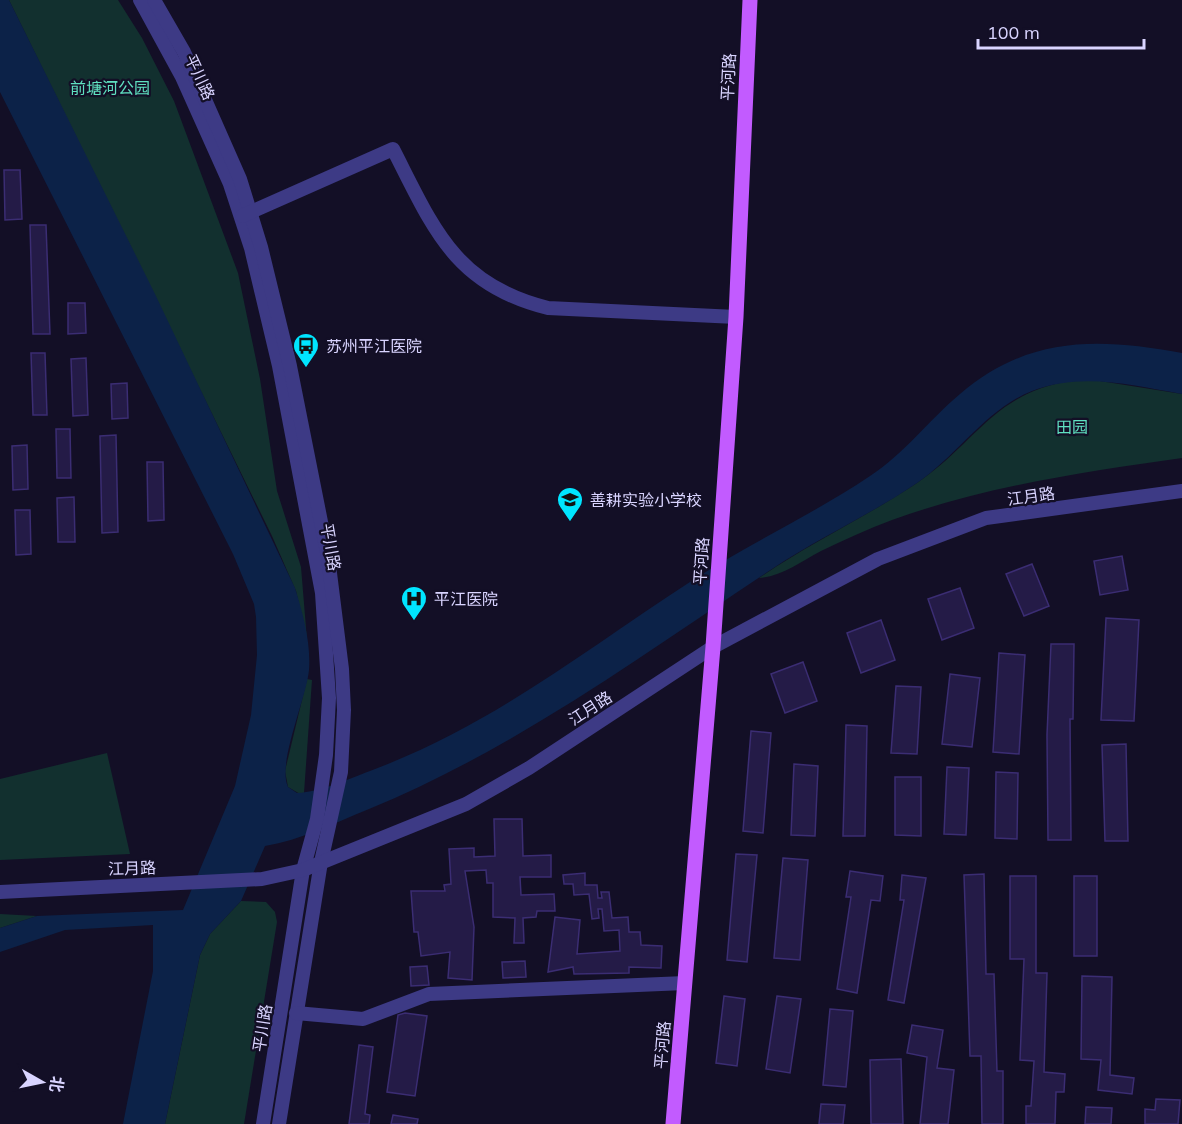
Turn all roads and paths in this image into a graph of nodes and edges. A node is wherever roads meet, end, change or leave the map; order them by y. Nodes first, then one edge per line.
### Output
1 (140, 0) edge
2 (154, 0) edge
3 (750, 0) edge
4 (245, 214) junction
5 (736, 317) junction
6 (1182, 491) edge
7 (713, 647) junction
8 (321, 862) junction
9 (303, 870) junction
10 (0, 892) edge
11 (685, 983) junction
12 (296, 1013) junction
13 (263, 1124) edge
14 (279, 1124) edge
15 (674, 1124) edge

1 - 4 street, 平川路
2 - 4 street, 平川路
3 - 5 main road, 平河路
4 - 5 street
4 - 8 street, 平川路
4 - 9 street, 平川路
5 - 7 main road, 平河路
6 - 7 street, 江月路
7 - 8 street, 江月路
7 - 11 main road, 平河路
8 - 9 street, 江月路
8 - 12 street, 平川路
9 - 10 street, 江月路
9 - 13 street, 平川路
11 - 12 street
11 - 15 main road, 平河路
12 - 14 street, 平川路

